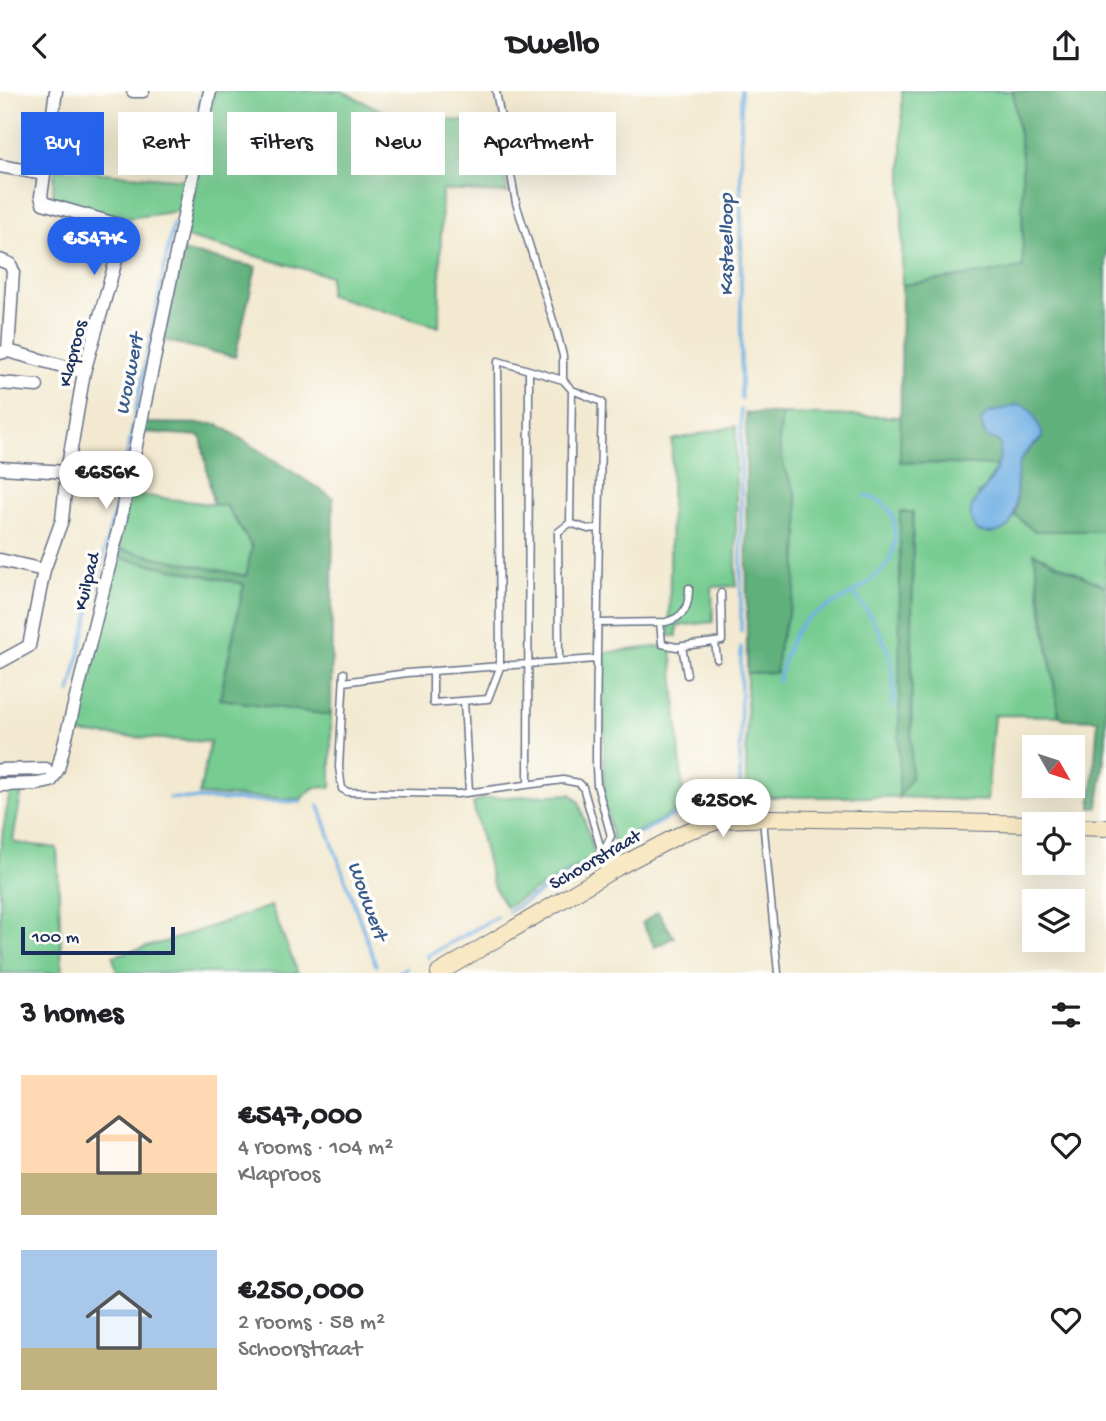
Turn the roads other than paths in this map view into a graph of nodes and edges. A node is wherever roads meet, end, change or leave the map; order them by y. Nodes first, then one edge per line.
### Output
1 (56, 91) edge
2 (133, 91) edge
3 (143, 91) edge
4 (210, 91) edge
5 (496, 91) edge
6 (55, 112) edge
7 (0, 166) edge
8 (21, 170) edge
9 (44, 175) edge
10 (0, 260) edge
11 (4, 352) edge
12 (529, 371) junction
13 (84, 372) junction
14 (563, 380) junction
15 (0, 383) edge
16 (37, 386) dead end
17 (572, 390) junction
18 (0, 468) edge
19 (67, 472) junction
20 (570, 523) junction
21 (600, 529) junction
22 (0, 560) edge
23 (44, 570) junction
24 (689, 588) dead end
25 (721, 593) dead end
26 (660, 622) junction
27 (597, 623) junction
28 (715, 642) junction
29 (682, 646) junction
30 (596, 659) junction
31 (717, 659) dead end
32 (559, 661) junction
33 (0, 662) edge
34 (528, 663) junction
35 (500, 665) junction
36 (433, 671) junction
37 (344, 673) dead end
38 (687, 675) dead end
39 (344, 682) junction
40 (464, 701) junction
41 (46, 768) dead end
42 (0, 770) edge
43 (597, 779) junction
44 (528, 784) junction
45 (0, 785) edge
46 (581, 786) junction
47 (468, 792) junction
48 (763, 818) junction
49 (1022, 824) edge
50 (1085, 827) edge
51 (1106, 828) edge
52 (439, 973) edge
53 (778, 973) edge

1 - 6 street, Klaproos
2 - 3 street
4 - 45 street, Kuilpad
5 - 14 lane
7 - 8 street
9 - 13 street, Klaproos
10 - 11 street
11 - 13 street
12 - 14 lane
12 - 34 lane
12 - 35 lane
13 - 19 street, Klaproos
14 - 17 lane
15 - 16 street
17 - 20 lane
17 - 21 lane
18 - 19 street
19 - 23 street, Klaproos
20 - 21 lane
20 - 32 lane
21 - 27 lane
22 - 23 street
23 - 33 street, Klaproos
24 - 26 lane
25 - 28 lane
26 - 27 lane
26 - 29 lane
27 - 30 lane
28 - 29 lane
28 - 31 lane
29 - 38 lane
30 - 32 lane
30 - 43 lane
32 - 34 lane
34 - 35 lane
34 - 44 lane
35 - 36 lane
35 - 40 lane
36 - 39 lane
36 - 40 lane
37 - 39 lane
39 - 47 lane
40 - 47 lane
41 - 42 street
43 - 46 lane
43 - 46 lane
44 - 46 lane
44 - 47 lane
48 - 49 street, Schoorstraat
48 - 52 street, Schoorstraat
48 - 53 lane
50 - 51 street

